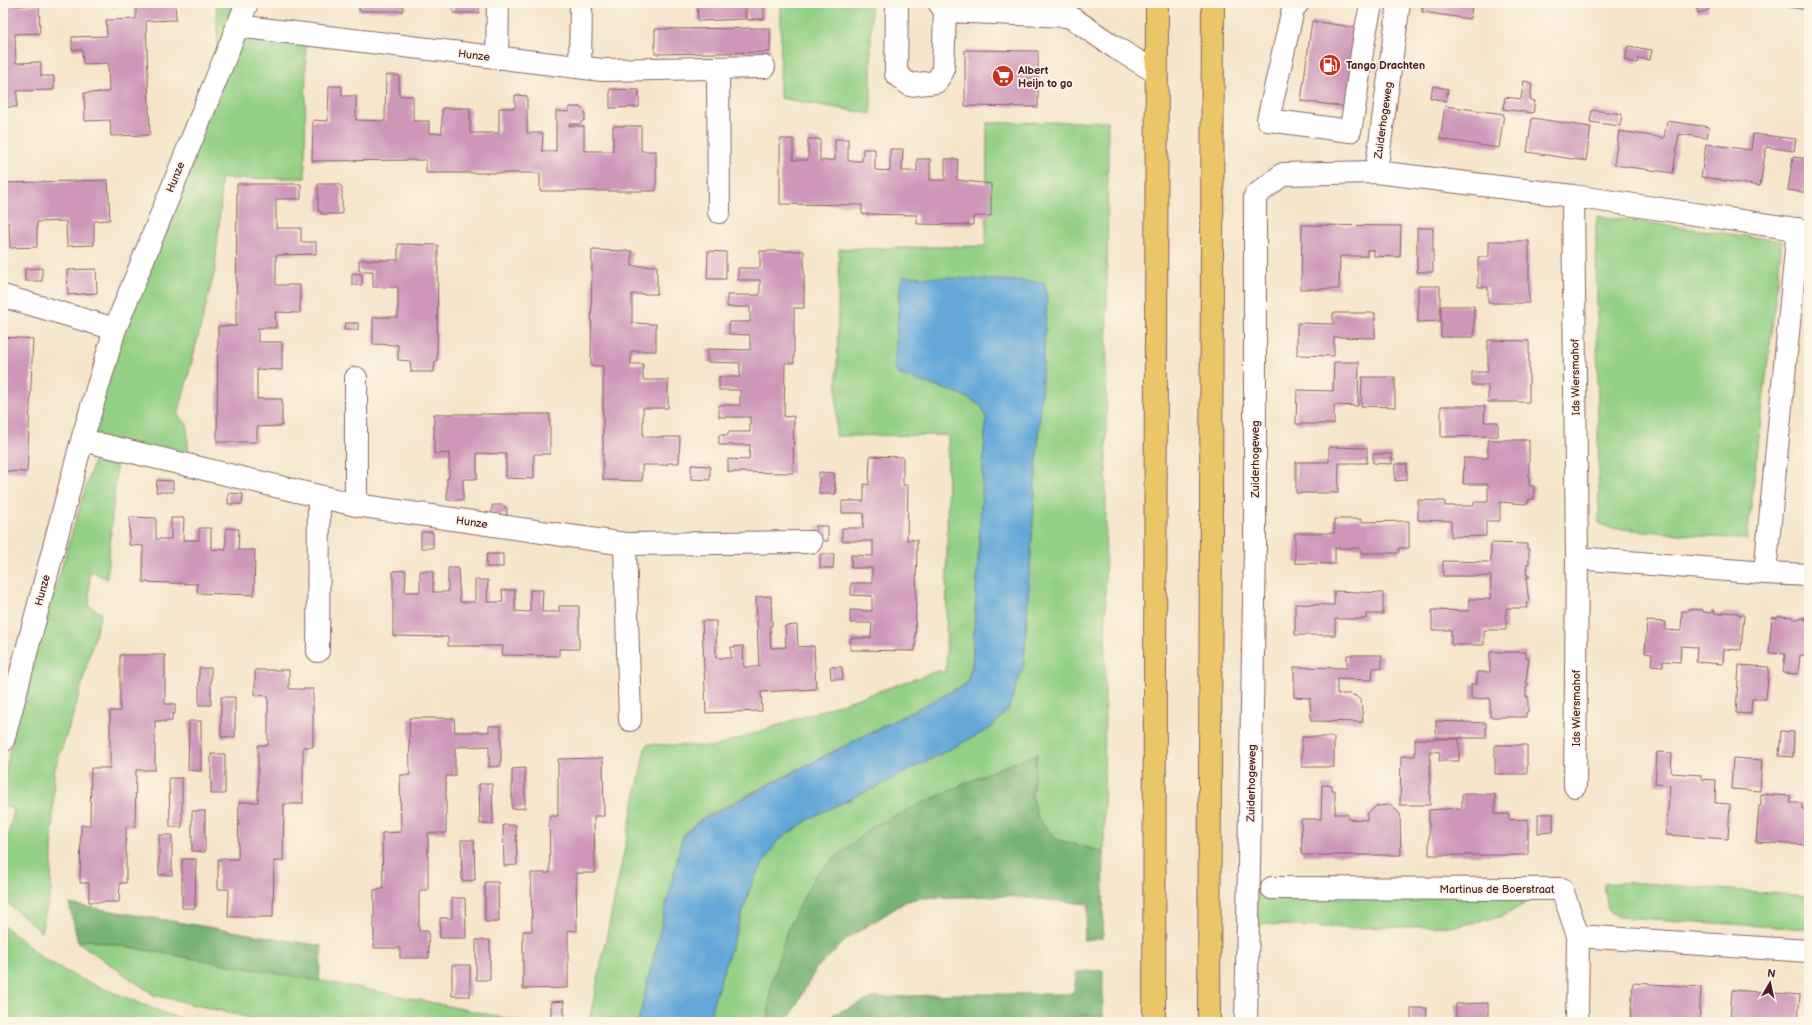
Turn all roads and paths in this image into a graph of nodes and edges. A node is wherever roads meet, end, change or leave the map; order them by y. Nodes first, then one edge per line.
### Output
1 (247, 3) edge
2 (498, 3) edge
3 (580, 3) edge
4 (897, 3) edge
5 (1158, 3) edge
6 (1213, 3) edge
7 (1298, 3) edge
8 (1372, 3) edge
9 (1399, 3) edge
10 (942, 7) edge
11 (237, 26) junction
12 (497, 58) junction
13 (580, 67) junction
14 (764, 67) dead end
15 (718, 68) junction
16 (1156, 72) junction
17 (1376, 172) junction
18 (1573, 196) junction
19 (719, 212) dead end
20 (1803, 230) edge
21 (3, 296) edge
22 (116, 329) junction
23 (356, 378) dead end
24 (82, 440) junction
25 (319, 496) junction
26 (356, 505) junction
27 (811, 542) dead end
28 (625, 544) junction
29 (1576, 558) junction
30 (1765, 574) junction
31 (1809, 575) edge
32 (318, 651) dead end
33 (630, 720) dead end
34 (3, 740) edge
35 (1575, 786) dead end
36 (1272, 888) dead end
37 (1578, 936) junction
38 (1809, 951) edge
39 (1154, 1022) edge
40 (1209, 1022) edge
41 (1246, 1022) edge
42 (1577, 1022) edge

1 - 11 street, Hunze
2 - 12 street, Hunze
3 - 13 street
4 - 10 street
5 - 16 main road
6 - 40 main road
7 - 8 street
9 - 17 street, Zuiderhogeweg
10 - 16 street
11 - 12 street, Hunze
11 - 22 street, Hunze
12 - 13 street, Hunze
13 - 15 street, Hunze
14 - 15 street, Hunze
15 - 19 street
16 - 39 main road
17 - 18 street
17 - 41 street, Zuiderhogeweg
18 - 20 street
18 - 29 street, Ids Wiersmahof
20 - 30 street
21 - 22 street
22 - 24 street, Hunze
23 - 26 street
24 - 25 street, Hunze
24 - 34 street, Hunze
25 - 26 street, Hunze
25 - 32 street
26 - 28 street, Hunze
27 - 28 street, Hunze
28 - 33 street
29 - 30 street
29 - 35 street, Ids Wiersmahof
30 - 31 street
36 - 37 street, Martinus de Boerstraat
37 - 38 street
37 - 42 street

